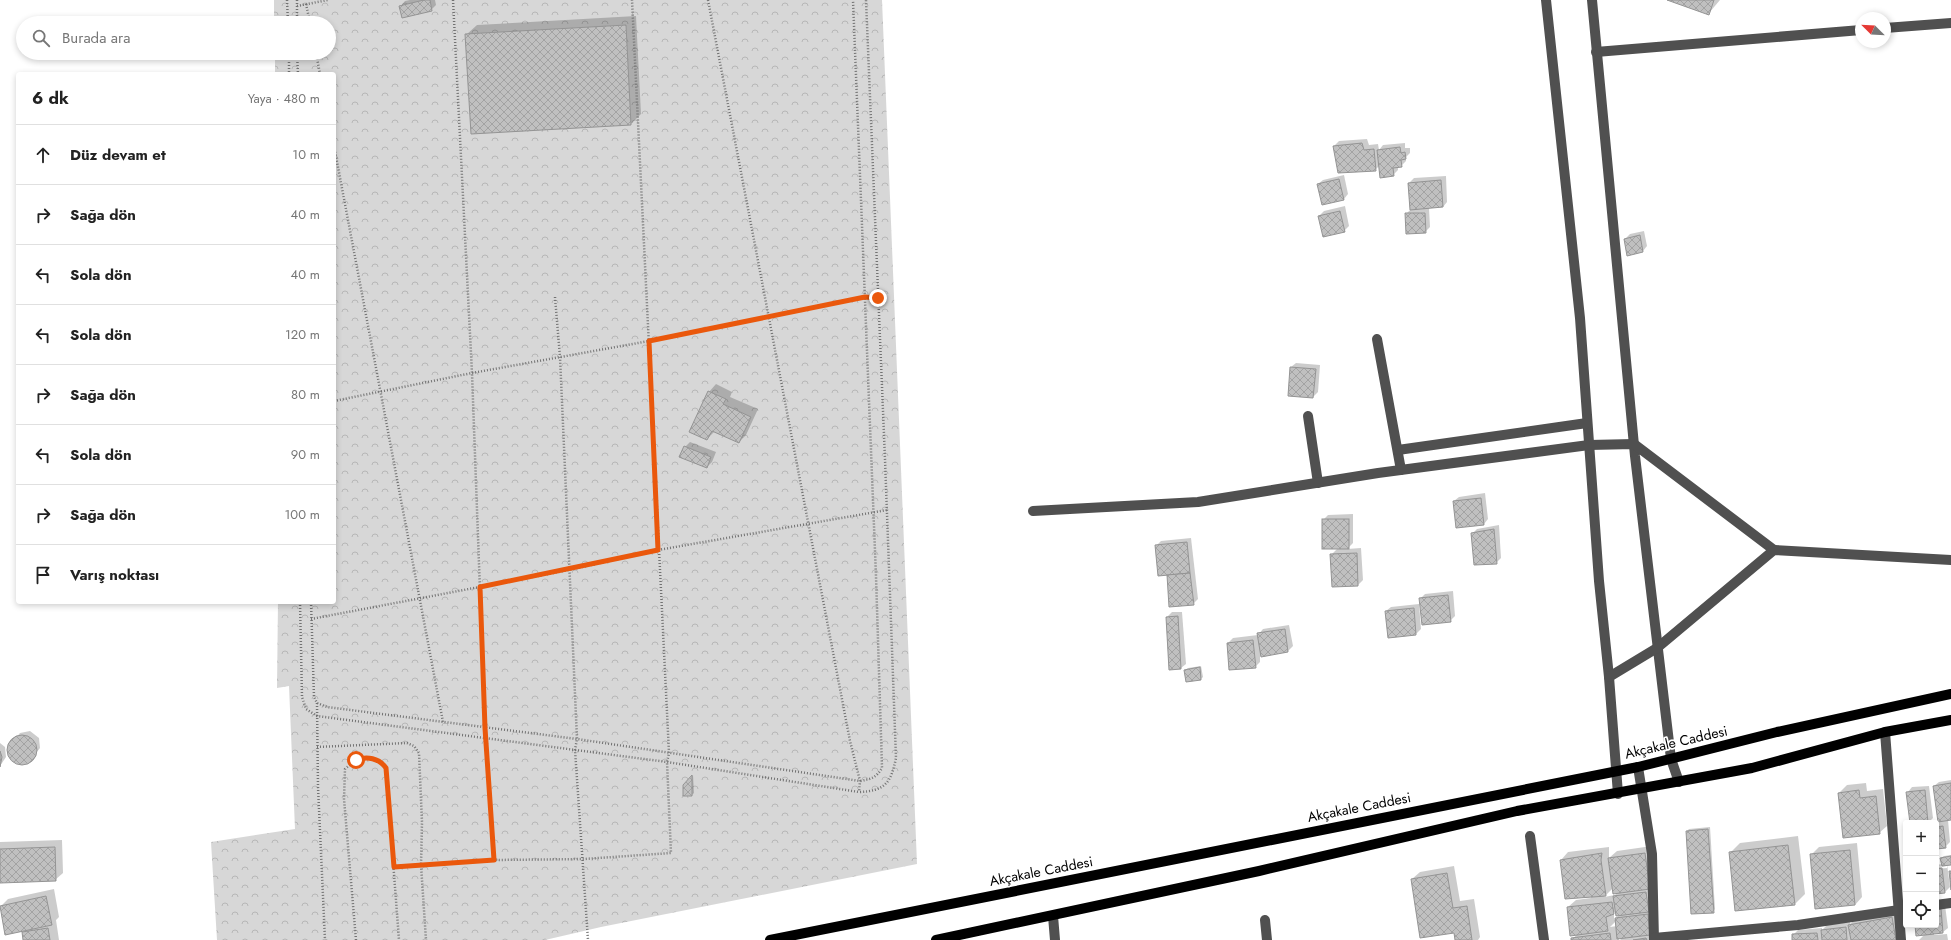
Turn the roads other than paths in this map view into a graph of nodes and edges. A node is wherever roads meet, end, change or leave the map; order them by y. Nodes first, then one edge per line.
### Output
1 (1546, 0) edge
2 (1592, 0) edge
3 (1951, 23) edge
4 (1891, 28) edge
5 (1855, 30) edge
6 (1596, 52) junction
7 (1377, 339) dead end
8 (1308, 416) dead end
9 (1587, 423) junction
10 (1634, 444) junction
11 (1589, 445) junction
12 (1398, 450) junction
13 (1401, 470) junction
14 (1318, 483) junction
15 (1033, 511) dead end
16 (1774, 550) junction
17 (1951, 560) edge
18 (1657, 648) junction
19 (1609, 677) junction
20 (1951, 694) edge
21 (1951, 720) edge
22 (1885, 732) junction
23 (1671, 759) junction
24 (1638, 767) junction
25 (1615, 771) junction
26 (1679, 782) junction
27 (1642, 789) junction
28 (1618, 794) junction
29 (1530, 836) dead end
30 (1951, 903) edge
31 (1939, 905) edge
32 (1902, 909) edge
33 (1052, 916) junction
34 (1265, 920) dead end
35 (1654, 939) edge
36 (770, 940) edge
37 (936, 940) edge
38 (1055, 940) edge
39 (1267, 940) edge
40 (1544, 940) edge
41 (1901, 940) edge

1 - 9 street
2 - 6 street
3 - 4 street
5 - 6 street
6 - 10 street
7 - 12 street
8 - 14 street
9 - 11 street
9 - 12 street
10 - 11 street
10 - 16 street
10 - 18 street
11 - 13 street
11 - 19 street
12 - 13 street
13 - 14 street
14 - 15 street
16 - 17 street
16 - 18 street
18 - 19 street
18 - 23 street
19 - 25 street
20 - 23 main road, Akçakale Caddesi
21 - 22 main road
22 - 26 main road
22 - 32 street
23 - 24 main road, Akçakale Caddesi
23 - 26 street
24 - 25 main road, Akçakale Caddesi
24 - 27 street
25 - 28 street
25 - 36 main road, Akçakale Caddesi
26 - 27 main road
27 - 28 main road
27 - 35 street
28 - 33 main road
29 - 40 street
30 - 31 street
32 - 35 street
32 - 41 street
33 - 37 main road
33 - 38 street
34 - 39 street

